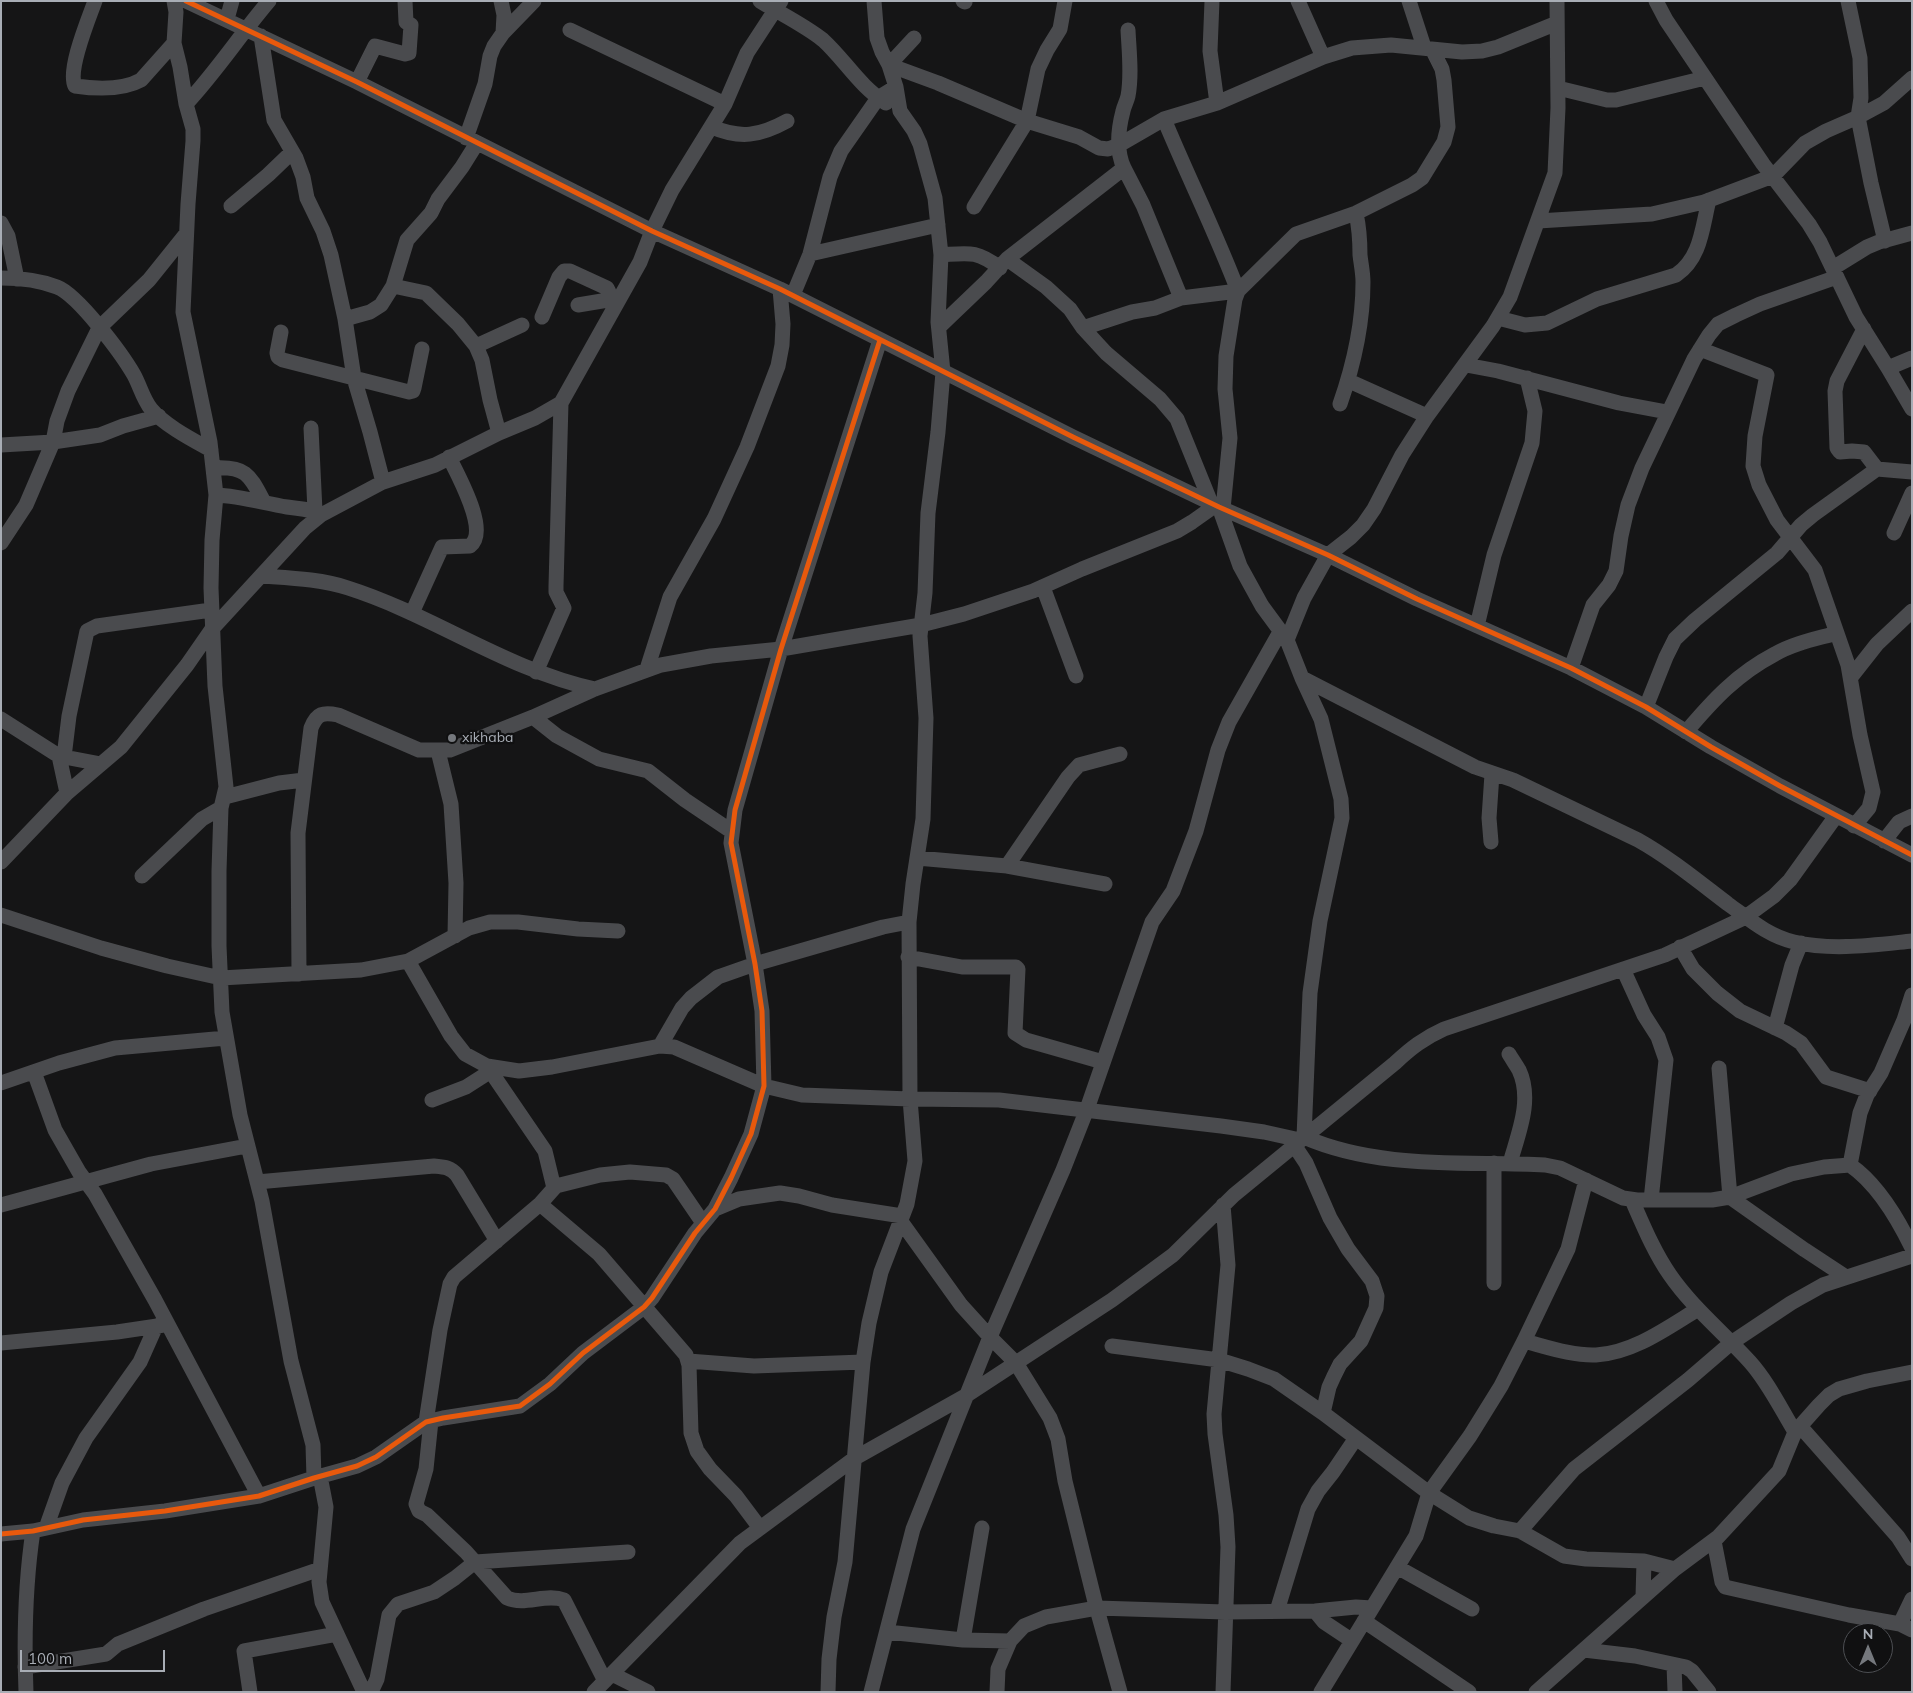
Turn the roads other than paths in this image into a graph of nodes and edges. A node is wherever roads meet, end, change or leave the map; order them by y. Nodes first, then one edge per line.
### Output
1 (96, 1) edge
2 (174, 1) edge
3 (186, 1) edge
4 (232, 1) edge
5 (269, 1) edge
6 (404, 1) edge
7 (501, 1) edge
8 (534, 1) edge
9 (760, 1) edge
10 (874, 1) edge
11 (1065, 1) edge
12 (1212, 1) edge
13 (1298, 1) edge
14 (1410, 1) edge
15 (1557, 1) edge
16 (1656, 1) edge
17 (1848, 1) edge
18 (778, 6) edge
19 (226, 19) junction
20 (1557, 23) junction
21 (245, 29) junction
22 (570, 30) dead end
23 (1128, 30) dead end
24 (504, 33) junction
25 (261, 36) junction
26 (914, 38) dead end
27 (174, 43) junction
28 (1428, 48) junction
29 (1323, 57) junction
30 (889, 65) junction
31 (1705, 78) junction
32 (1912, 78) edge
33 (357, 82) junction
34 (896, 87) junction
35 (1558, 88) junction
36 (878, 98) junction
37 (1217, 103) junction
38 (186, 104) junction
39 (725, 104) junction
40 (900, 112) junction
41 (1858, 117) junction
42 (1164, 120) junction
43 (787, 121) dead end
44 (1027, 121) junction
45 (712, 126) junction
46 (472, 140) junction
47 (1119, 146) junction
48 (292, 152) junction
49 (1124, 168) junction
50 (1773, 176) junction
51 (1709, 200) junction
52 (231, 206) dead end
53 (974, 207) dead end
54 (1356, 213) junction
55 (1538, 221) junction
56 (1, 223) edge
57 (938, 224) junction
58 (652, 231) junction
59 (1912, 233) edge
60 (186, 234) junction
61 (1884, 241) junction
62 (810, 254) junction
63 (941, 255) junction
64 (1003, 263) junction
65 (1835, 272) junction
66 (9, 279) edge
67 (393, 286) junction
68 (1238, 291) junction
69 (792, 295) junction
70 (1181, 298) junction
71 (612, 303) junction
72 (578, 305) dead end
73 (542, 317) dead end
74 (1498, 318) junction
75 (345, 319) junction
76 (783, 324) junction
77 (522, 325) dead end
78 (939, 327) junction
79 (99, 328) junction
80 (1083, 328) junction
81 (1864, 330) junction
82 (280, 332) dead end
83 (880, 340) junction
84 (476, 346) junction
85 (422, 348) dead end
86 (1700, 349) junction
87 (1912, 358) edge
88 (1466, 365) junction
89 (1888, 368) junction
90 (943, 372) junction
91 (354, 378) junction
92 (1526, 378) junction
93 (1349, 381) junction
94 (561, 403) junction
95 (1340, 404) dead end
96 (1912, 409) edge
97 (1667, 412) junction
98 (159, 416) junction
99 (1427, 416) junction
100 (311, 428) dead end
101 (499, 433) junction
102 (52, 442) junction
103 (1, 445) edge
104 (211, 450) junction
105 (449, 458) junction
106 (214, 468) junction
107 (1877, 469) junction
108 (1912, 472) edge
109 (384, 482) junction
110 (1912, 493) edge
111 (216, 495) junction
112 (264, 502) junction
113 (1217, 506) junction
114 (318, 513) junction
115 (1894, 533) dead end
116 (1791, 539) junction
117 (1, 544) edge
118 (1328, 556) junction
119 (262, 576) junction
120 (1043, 587) junction
121 (211, 610) junction
122 (1912, 611) edge
123 (412, 613) junction
124 (921, 625) junction
125 (1477, 626) junction
126 (212, 629) junction
127 (1837, 633) junction
128 (1284, 636) junction
129 (781, 648) junction
130 (1571, 668) junction
131 (647, 669) junction
132 (536, 672) junction
133 (1076, 676) dead end
134 (1851, 677) junction
135 (1302, 678) junction
136 (569, 684) junction
137 (595, 689) junction
138 (575, 700) junction
139 (1646, 707) junction
140 (533, 717) junction
141 (1, 719) edge
142 (1686, 732) junction
143 (438, 751) junction
144 (1120, 754) dead end
145 (61, 756) junction
146 (102, 764) junction
147 (1492, 774) junction
148 (304, 780) junction
149 (67, 793) junction
150 (223, 802) junction
151 (1836, 816) junction
152 (1912, 816) edge
153 (1854, 826) junction
154 (731, 831) junction
155 (1884, 841) junction
156 (1491, 842) dead end
157 (1912, 855) edge
158 (917, 858) junction
159 (1, 862) edge
160 (1007, 866) junction
161 (142, 876) dead end
162 (1105, 884) dead end
163 (1, 915) edge
164 (1744, 918) junction
165 (909, 922) junction
166 (618, 930) dead end
167 (455, 936) junction
168 (1912, 942) edge
169 (1801, 943) junction
170 (1680, 947) junction
171 (908, 957) junction
172 (408, 961) junction
173 (755, 964) junction
174 (1623, 970) junction
175 (298, 974) junction
176 (221, 978) junction
177 (1912, 995) edge
178 (1775, 1028) junction
179 (226, 1038) junction
180 (660, 1046) junction
181 (1509, 1054) dead end
182 (1103, 1062) junction
183 (1719, 1068) dead end
184 (489, 1069) junction
185 (34, 1072) junction
186 (1, 1083) edge
187 (764, 1086) junction
188 (1870, 1091) junction
189 (910, 1099) junction
190 (432, 1100) dead end
191 (1087, 1109) junction
192 (1299, 1141) junction
193 (247, 1146) junction
194 (1494, 1163) junction
195 (1510, 1163) junction
196 (1850, 1165) junction
197 (1586, 1180) junction
198 (86, 1182) junction
199 (257, 1182) junction
200 (554, 1188) junction
201 (1730, 1197) junction
202 (1632, 1200) junction
203 (1651, 1200) junction
204 (540, 1204) junction
205 (1, 1205) edge
206 (1223, 1205) junction
207 (715, 1209) junction
208 (901, 1218) junction
209 (704, 1223) junction
210 (497, 1241) junction
211 (1912, 1248) edge
212 (1912, 1256) edge
213 (1846, 1277) junction
214 (1494, 1283) dead end
215 (644, 1308) junction
216 (1698, 1309) junction
217 (162, 1325) junction
218 (990, 1337) junction
219 (1524, 1341) junction
220 (1, 1343) edge
221 (1731, 1343) junction
222 (1112, 1346) dead end
223 (688, 1360) junction
224 (1219, 1360) junction
225 (863, 1362) junction
226 (1016, 1363) junction
227 (1912, 1372) edge
228 (967, 1395) junction
229 (1323, 1413) junction
230 (429, 1422) junction
231 (1798, 1429) junction
232 (1356, 1438) junction
233 (855, 1458) junction
234 (317, 1477) junction
235 (1429, 1493) junction
236 (259, 1496) junction
237 (760, 1528) junction
238 (982, 1528) dead end
239 (40, 1529) junction
240 (1520, 1531) junction
241 (1, 1534) edge
242 (1714, 1541) junction
243 (628, 1552) dead end
244 (1912, 1559) edge
245 (1644, 1561) junction
246 (475, 1562) junction
247 (1398, 1567) junction
248 (320, 1569) junction
249 (1675, 1569) junction
250 (1643, 1597) junction
251 (1912, 1599) edge
252 (1097, 1608) junction
253 (1472, 1609) dead end
254 (1277, 1611) junction
255 (1315, 1611) junction
256 (1225, 1612) junction
257 (1368, 1614) junction
258 (1906, 1627) edge
259 (887, 1632) junction
260 (337, 1634) junction
261 (963, 1640) junction
262 (1351, 1640) junction
263 (1010, 1641) junction
264 (1584, 1650) junction
265 (1674, 1665) junction
266 (25, 1667) junction
267 (613, 1673) junction
268 (26, 1692) edge
269 (249, 1692) edge
270 (364, 1692) edge
271 (371, 1692) edge
272 (594, 1692) edge
273 (648, 1692) edge
274 (828, 1692) edge
275 (870, 1692) edge
276 (997, 1692) edge
277 (1120, 1692) edge
278 (1224, 1692) edge
279 (1321, 1692) edge
280 (1469, 1692) edge
281 (1536, 1692) edge
282 (1675, 1692) edge
283 (1710, 1692) edge

1 - 27 street
2 - 27 street
3 - 19 street
4 - 19 street
5 - 21 street
6 - 33 street
7 - 24 street
8 - 24 street
9 - 18 street
10 - 30 street
11 - 44 street
12 - 37 street
13 - 29 street
14 - 28 street
15 - 20 street
16 - 31 street
17 - 41 street
18 - 36 street
18 - 39 street
19 - 21 street
20 - 28 street
20 - 35 street
21 - 25 street
21 - 38 street
22 - 39 street
23 - 47 street
24 - 46 street
25 - 33 street
25 - 48 street
26 - 30 street
27 - 38 street
28 - 29 street
28 - 54 street
29 - 37 street
30 - 34 street
30 - 44 street
31 - 35 street
31 - 50 street
32 - 41 street
33 - 46 street
34 - 36 street
34 - 40 street
35 - 55 street
36 - 40 street
36 - 62 street
37 - 42 street
38 - 60 street
39 - 45 street
40 - 57 street
41 - 50 street
41 - 61 street
42 - 47 street
42 - 68 street
43 - 45 street
44 - 47 street
44 - 53 street
45 - 58 street
46 - 58 street
46 - 67 street
47 - 49 street
48 - 52 street
48 - 75 street
49 - 64 street
49 - 70 street
50 - 51 street
50 - 65 street
51 - 55 street
51 - 74 street
54 - 68 street
54 - 93 street
55 - 74 street
56 - 66 street
57 - 62 street
57 - 63 street
58 - 69 street
58 - 71 street
59 - 61 street
60 - 79 street
60 - 104 street
61 - 65 street
62 - 69 street
63 - 64 street
63 - 78 street
64 - 78 street
64 - 80 street
65 - 81 street
65 - 86 street
66 - 79 street
67 - 75 street
67 - 84 street
68 - 70 street
68 - 113 street
69 - 76 street
69 - 76 street
69 - 83 street
70 - 80 street
71 - 72 street
71 - 73 street
71 - 94 street
74 - 88 street
75 - 91 street
76 - 131 street
77 - 84 street
78 - 90 street
79 - 98 street
79 - 102 street
80 - 113 street
81 - 89 street
81 - 107 street
82 - 91 street
83 - 90 street
83 - 129 street
84 - 101 street
85 - 91 street
86 - 97 street
86 - 116 street
87 - 89 street
88 - 92 street
88 - 99 street
89 - 96 street
90 - 113 street
90 - 124 street
91 - 109 street
92 - 97 street
92 - 125 street
93 - 95 street
93 - 99 street
94 - 101 street
94 - 132 street
97 - 130 street
98 - 102 street
98 - 104 street
99 - 118 street
100 - 114 street
101 - 105 street
102 - 103 street
102 - 117 street
104 - 106 street
105 - 109 street
105 - 123 street
106 - 111 street
106 - 112 street
107 - 108 street
107 - 116 street
109 - 114 street
110 - 115 street
111 - 112 street
111 - 121 street
112 - 114 street
113 - 118 street
113 - 120 street
113 - 128 street
114 - 119 street
116 - 127 street
116 - 139 street
118 - 125 street
118 - 128 street
119 - 123 street
119 - 126 street
120 - 124 street
120 - 133 street
121 - 126 street
121 - 145 street
122 - 134 street
123 - 132 street
124 - 129 street
124 - 158 street
125 - 130 street
126 - 146 street
126 - 150 street
127 - 134 street
127 - 142 street
128 - 135 street
128 - 182 street
129 - 131 street
129 - 154 street
130 - 139 street
131 - 137 street
132 - 136 street
134 - 153 street
135 - 147 street
135 - 192 street
136 - 137 street
136 - 138 street
137 - 138 street
138 - 140 street
139 - 142 street
140 - 143 street
140 - 154 street
141 - 145 street
142 - 151 street
143 - 148 street
143 - 167 street
144 - 160 street
145 - 146 street
145 - 149 street
146 - 149 street
147 - 156 street
147 - 164 street
148 - 150 street
148 - 175 street
149 - 159 street
150 - 161 street
150 - 176 street
151 - 153 street
151 - 164 street
152 - 155 street
153 - 155 street
154 - 173 street
155 - 157 street
158 - 160 street
158 - 165 street
160 - 162 street
163 - 176 street
164 - 169 street
164 - 170 street
165 - 171 street
165 - 173 street
166 - 167 street
167 - 172 street
168 - 169 street
169 - 178 street
170 - 174 street
170 - 178 street
171 - 182 street
171 - 189 street
172 - 175 street
172 - 184 street
173 - 180 street
173 - 187 street
174 - 192 street
174 - 203 street
175 - 176 street
176 - 179 street
177 - 188 street
178 - 188 street
179 - 185 street
179 - 193 street
180 - 184 street
180 - 187 street
181 - 195 street
182 - 191 street
183 - 201 street
184 - 190 street
184 - 200 street
185 - 186 street
185 - 198 street
187 - 189 street
187 - 207 street
188 - 196 street
189 - 191 street
189 - 208 street
191 - 192 street
191 - 218 street
192 - 194 street
192 - 206 street
192 - 229 street
193 - 198 street
193 - 199 street
194 - 195 street
194 - 214 street
195 - 197 street
196 - 201 street
196 - 211 street
197 - 202 street
197 - 219 street
198 - 205 street
198 - 217 street
199 - 210 street
199 - 234 street
200 - 204 street
200 - 209 street
201 - 203 street
201 - 213 street
202 - 203 street
202 - 216 street
204 - 210 street
204 - 215 street
206 - 224 street
206 - 226 street
207 - 208 street
207 - 209 street
208 - 218 street
208 - 225 street
209 - 215 street
210 - 230 street
212 - 213 street
213 - 221 street
215 - 223 street
215 - 230 street
216 - 219 street
216 - 221 street
217 - 220 street
217 - 236 street
217 - 239 street
218 - 226 street
218 - 228 street
219 - 235 street
221 - 231 street
221 - 240 street
222 - 224 street
223 - 225 street
223 - 237 street
224 - 229 street
224 - 256 street
225 - 233 street
226 - 228 street
226 - 252 street
227 - 231 street
228 - 233 street
228 - 259 street
229 - 232 street
230 - 234 street
230 - 246 street
231 - 242 street
231 - 244 street
232 - 235 street
232 - 254 street
233 - 237 street
233 - 274 street
234 - 236 street
234 - 248 street
235 - 240 street
235 - 247 street
236 - 239 street
237 - 267 street
238 - 261 street
239 - 241 street
239 - 266 street
240 - 245 street
242 - 249 street
242 - 258 street
243 - 246 street
245 - 249 street
245 - 250 street
246 - 267 street
246 - 271 street
247 - 253 street
247 - 257 street
248 - 260 street
248 - 266 street
249 - 250 street
250 - 264 street
251 - 258 street
252 - 256 street
252 - 263 street
252 - 277 street
254 - 255 street
254 - 256 street
255 - 257 street
255 - 262 street
256 - 278 street
257 - 262 street
257 - 280 street
259 - 261 street
259 - 275 street
260 - 269 street
260 - 270 street
261 - 263 street
262 - 279 street
263 - 276 street
264 - 265 street
264 - 281 street
265 - 282 street
265 - 283 street
266 - 268 street
267 - 272 street
267 - 273 street

